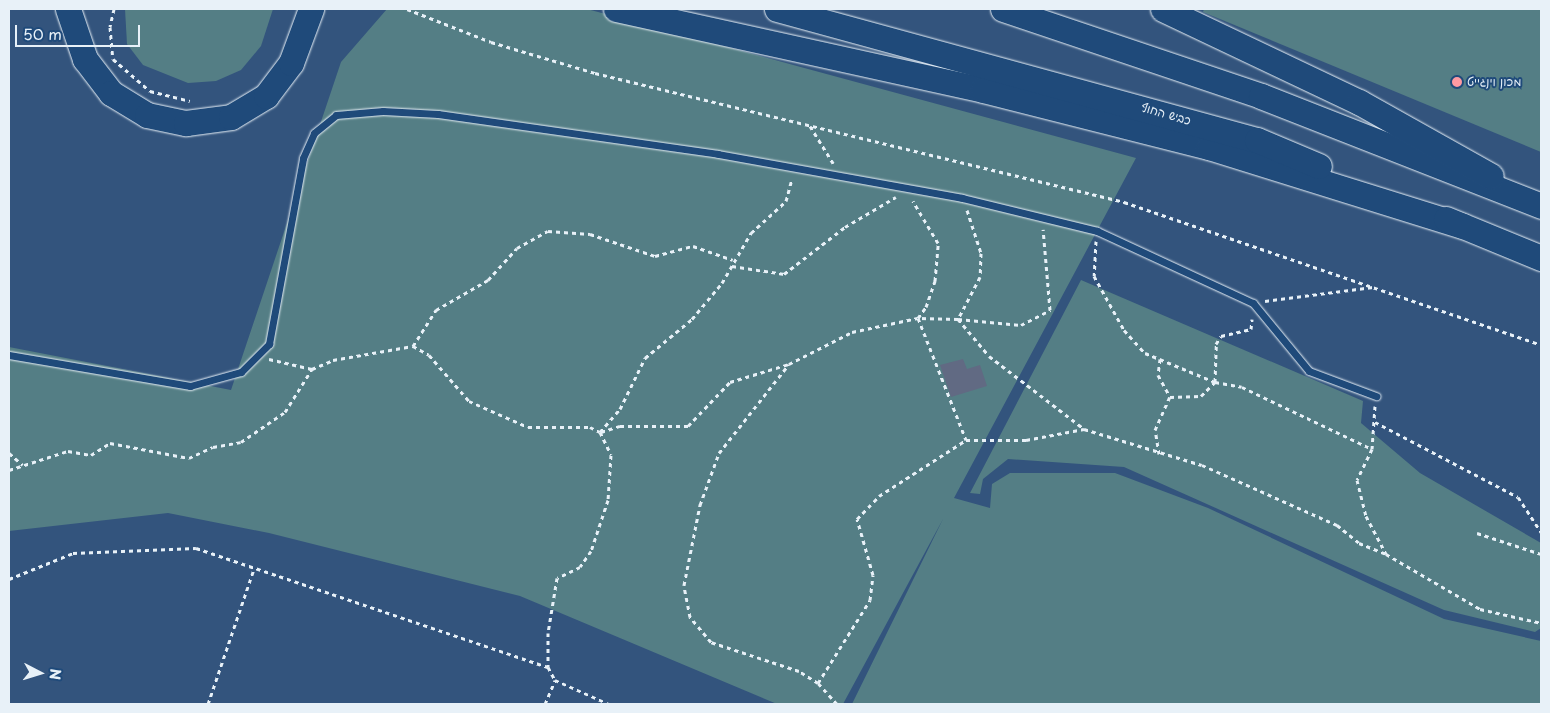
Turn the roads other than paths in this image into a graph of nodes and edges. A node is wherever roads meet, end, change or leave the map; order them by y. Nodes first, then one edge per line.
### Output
1 (68, 9) edge
2 (83, 9) edge
3 (311, 9) edge
4 (616, 9) edge
5 (777, 9) edge
6 (1003, 9) edge
7 (1163, 9) edge
8 (78, 43) junction
9 (1541, 206) edge
10 (1462, 226) junction
11 (1541, 258) edge
12 (9, 356) edge
13 (1376, 396) road end

1 - 8 highway
2 - 8 highway
3 - 8 highway
4 - 10 highway
5 - 10 highway, כביש החוף
6 - 9 highway
7 - 9 highway
10 - 11 highway, כביש החוף
12 - 13 lane

